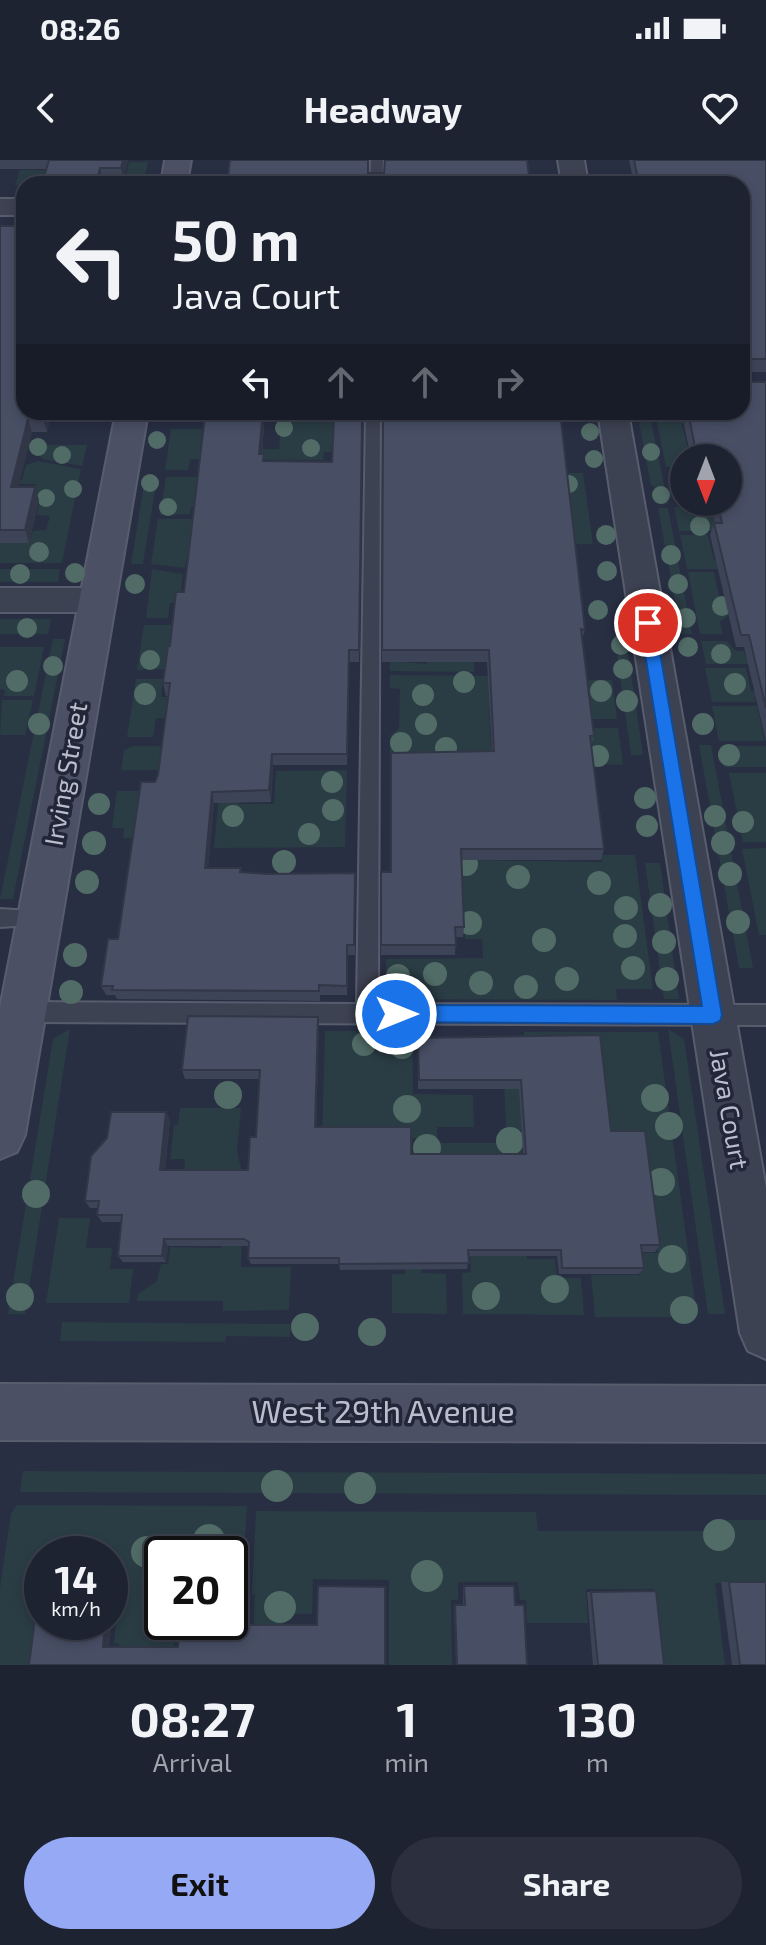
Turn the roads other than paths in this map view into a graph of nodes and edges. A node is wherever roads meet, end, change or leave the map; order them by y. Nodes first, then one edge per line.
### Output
1 (131, 420) edge
2 (373, 420) edge
3 (614, 420) edge
4 (0, 600) edge
5 (98, 600) junction
6 (0, 918) edge
7 (40, 918) junction
8 (23, 1012) junction
9 (367, 1014) junction
10 (713, 1015) junction
11 (766, 1015) edge
12 (0, 1135) edge
13 (766, 1333) edge
14 (0, 1412) edge
15 (766, 1414) edge

1 - 5 street, Irving Street
2 - 9 lane
3 - 10 street, Java Court
4 - 5 street
5 - 7 street, Irving Street
6 - 7 lane
7 - 8 street, Irving Street
8 - 9 lane
8 - 12 street, Irving Street
9 - 10 lane
10 - 11 lane
10 - 13 street, Java Court
14 - 15 street, West 29th Avenue

